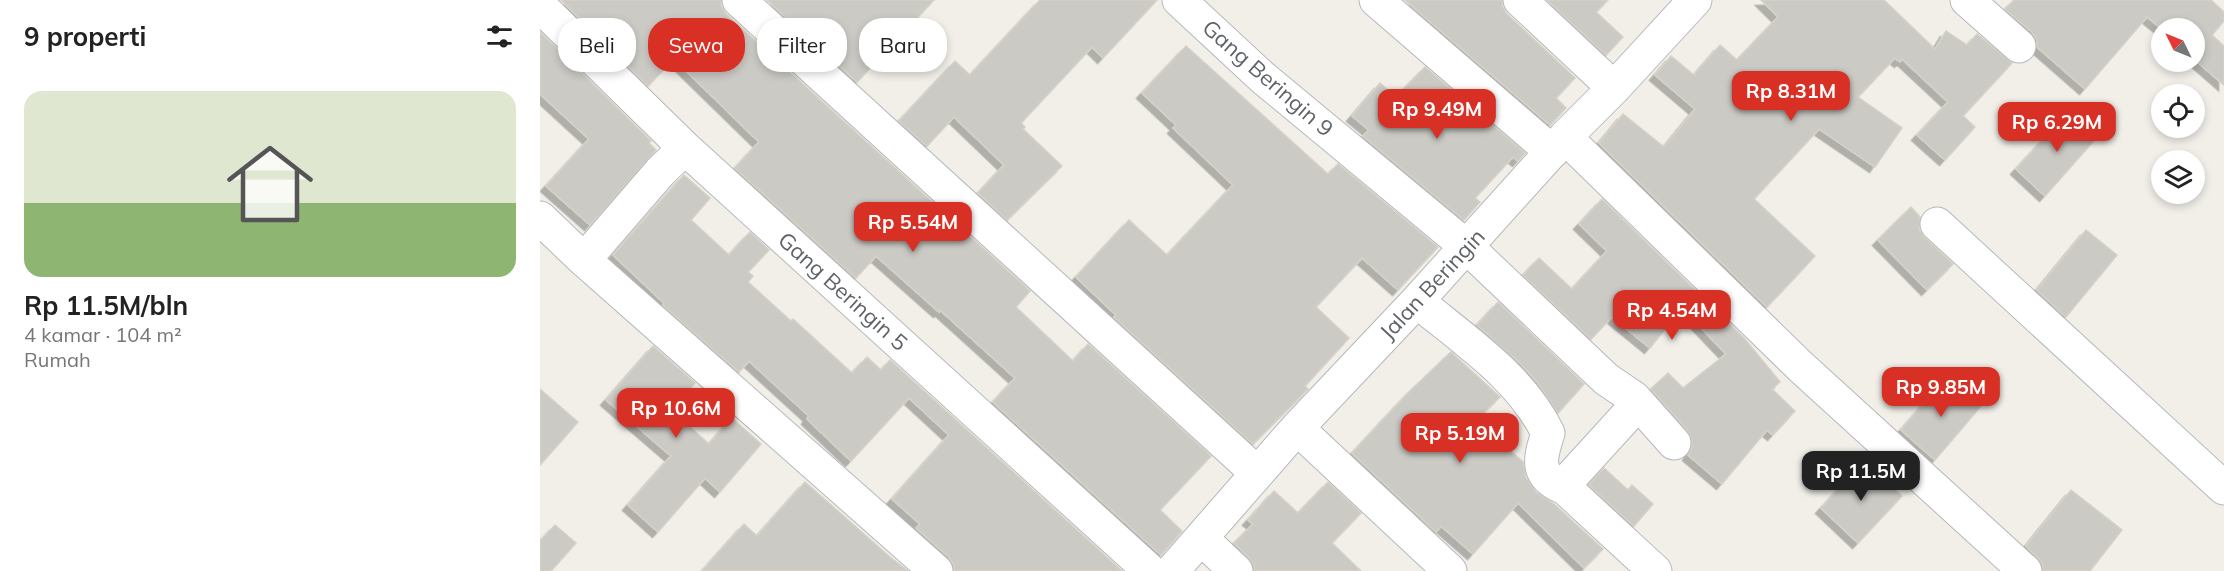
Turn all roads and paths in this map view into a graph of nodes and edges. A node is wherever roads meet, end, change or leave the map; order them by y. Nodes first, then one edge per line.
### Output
1 (739, 0) edge
2 (1179, 0) edge
3 (1376, 0) edge
4 (1520, 0) edge
5 (1695, 0) edge
6 (1967, 0) edge
7 (540, 6) edge
8 (2019, 46) dead end
9 (1614, 88) junction
10 (1558, 145) junction
11 (686, 148) junction
12 (540, 218) edge
13 (1937, 224) dead end
14 (1467, 248) junction
15 (584, 260) junction
16 (1417, 301) junction
17 (1634, 398) junction
18 (1297, 428) junction
19 (1674, 443) dead end
20 (1257, 473) junction
21 (1565, 488) junction
22 (2224, 488) edge
23 (1201, 538) junction
24 (936, 571) edge
25 (1150, 571) edge
26 (1172, 571) edge
27 (1236, 571) edge
28 (1450, 571) edge
29 (1655, 571) edge
30 (2025, 571) edge

1 - 20 street
2 - 14 street, Gang Beringin 9
3 - 10 street
4 - 9 street
5 - 9 street, Jalan Beringin
6 - 8 street
7 - 11 street, Gang Beringin 5
9 - 10 street, Jalan Beringin
10 - 14 street, Jalan Beringin
10 - 30 street
11 - 15 street
11 - 25 street, Gang Beringin 5
12 - 15 street
13 - 22 street
14 - 16 street, Jalan Beringin
14 - 17 street, Gang Beringin 9
15 - 24 street
16 - 18 street, Jalan Beringin
16 - 21 street
17 - 19 street, Gang Beringin 9
17 - 21 street
18 - 20 street, Jalan Beringin
18 - 28 street
20 - 23 street, Jalan Beringin
21 - 29 street
23 - 26 street, Jalan Beringin
23 - 27 street

